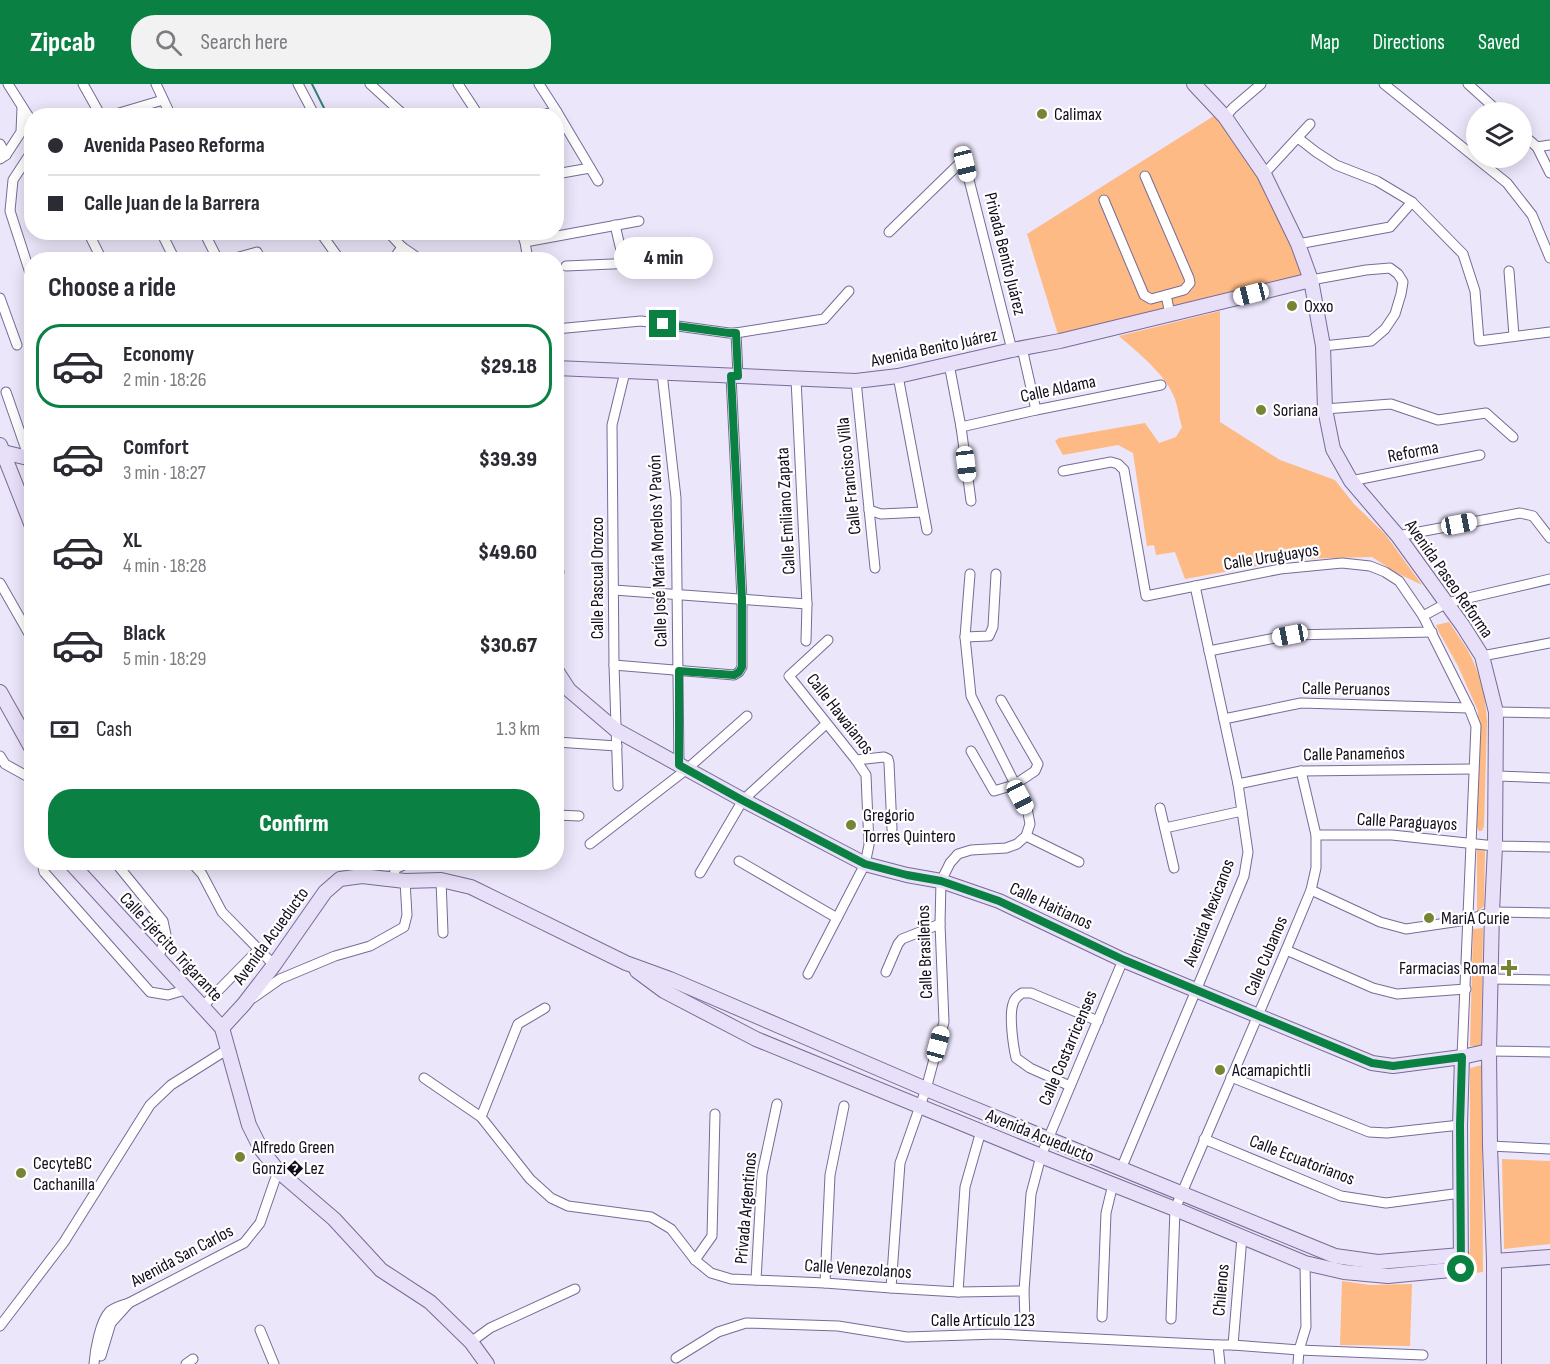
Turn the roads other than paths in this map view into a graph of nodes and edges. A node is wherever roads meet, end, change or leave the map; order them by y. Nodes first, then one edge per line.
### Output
1 (8, 84) edge
2 (83, 84) edge
3 (156, 84) edge
4 (298, 84) edge
5 (370, 84) edge
6 (458, 84) edge
7 (539, 84) edge
8 (1194, 84) edge
9 (1261, 84) edge
10 (1384, 84) edge
11 (1468, 84) edge
12 (163, 100) junction
13 (1488, 102) edge
14 (22, 108) junction
15 (96, 108) edge
16 (136, 108) edge
17 (167, 108) edge
18 (311, 108) edge
19 (396, 108) edge
20 (474, 108) edge
21 (554, 108) edge
22 (24, 111) edge
23 (1225, 117) junction
24 (564, 124) edge
25 (1310, 124) dead end
26 (1298, 138) junction
27 (1532, 143) edge
28 (0, 144) edge
29 (1550, 145) edge
30 (1537, 147) junction
31 (3, 157) edge
32 (24, 163) edge
33 (590, 168) junction
34 (564, 173) edge
35 (1550, 173) edge
36 (1264, 174) junction
37 (1145, 176) dead end
38 (598, 181) dead end
39 (1104, 200) dead end
40 (1412, 202) junction
41 (639, 221) dead end
42 (615, 225) junction
43 (889, 232) dead end
44 (564, 235) edge
45 (395, 240) edge
46 (536, 240) edge
47 (525, 242) joint
48 (1298, 244) junction
49 (402, 247) junction
50 (399, 252) edge
51 (409, 252) edge
52 (527, 252) edge
53 (24, 254) edge
54 (1550, 258) edge
55 (673, 262) dead end
56 (624, 263) junction
57 (566, 266) dead end
58 (1509, 271) dead end
59 (1311, 280) junction
60 (849, 291) dead end
61 (1166, 295) junction
62 (0, 298) edge
63 (1170, 314) junction
64 (564, 329) edge
65 (1550, 332) edge
66 (736, 333) junction
67 (1514, 336) junction
68 (18, 345) dead end
69 (1323, 346) junction
70 (1017, 349) junction
71 (949, 364) junction
72 (564, 368) edge
73 (625, 372) junction
74 (662, 373) junction
75 (734, 376) junction
76 (898, 376) junction
77 (796, 379) junction
78 (856, 381) junction
79 (1161, 385) dead end
80 (6, 392) dead end
81 (1325, 409) junction
82 (1036, 410) junction
83 (961, 426) junction
84 (1513, 437) dead end
85 (24, 442) edge
86 (2, 449) edge
87 (1480, 455) dead end
88 (24, 456) edge
89 (1063, 471) dead end
90 (1351, 481) junction
91 (970, 501) dead end
92 (24, 505) edge
93 (869, 510) junction
94 (923, 512) junction
95 (927, 530) dead end
96 (1398, 536) junction
97 (1550, 538) edge
98 (875, 568) dead end
99 (970, 574) dead end
100 (996, 574) dead end
101 (1550, 579) edge
102 (0, 583) edge
103 (1195, 586) junction
104 (614, 590) junction
105 (678, 595) junction
106 (742, 599) junction
107 (1447, 603) junction
108 (807, 604) junction
109 (1423, 616) junction
110 (24, 625) edge
111 (1432, 632) junction
112 (965, 637) junction
113 (828, 640) dead end
114 (806, 641) dead end
115 (1550, 642) edge
116 (1209, 651) junction
117 (1482, 656) junction
118 (614, 665) junction
119 (679, 671) junction
120 (564, 682) edge
121 (0, 692) edge
122 (1001, 700) dead end
123 (1469, 708) junction
124 (1496, 712) junction
125 (1550, 712) edge
126 (747, 716) dead end
127 (1224, 719) junction
128 (826, 724) junction
129 (616, 730) junction
130 (24, 735) edge
131 (564, 743) edge
132 (616, 746) junction
133 (970, 751) dead end
134 (0, 756) edge
135 (856, 760) junction
136 (683, 767) junction
137 (1473, 768) junction
138 (1301, 771) junction
139 (24, 774) edge
140 (1497, 776) junction
141 (1550, 778) edge
142 (1238, 784) junction
143 (1014, 785) junction
144 (618, 786) dead end
145 (742, 800) junction
146 (1160, 808) dead end
147 (1242, 811) junction
148 (564, 815) edge
149 (579, 816) dead end
150 (1165, 828) junction
151 (892, 829) dead end
152 (1316, 835) junction
153 (1026, 836) junction
154 (1472, 843) junction
155 (590, 844) dead end
156 (1496, 846) junction
157 (1550, 847) edge
158 (739, 861) dead end
159 (1078, 862) dead end
160 (865, 864) junction
161 (1174, 868) dead end
162 (44, 870) edge
163 (81, 870) edge
164 (122, 870) edge
165 (198, 870) edge
166 (395, 870) edge
167 (700, 873) dead end
168 (399, 880) junction
169 (441, 880) junction
170 (941, 881) junction
171 (1311, 890) junction
172 (1492, 912) junction
173 (1550, 913) edge
174 (837, 918) junction
175 (1467, 920) junction
176 (940, 924) junction
177 (443, 933) dead end
178 (259, 949) junction
179 (1286, 950) junction
180 (158, 960) junction
181 (1124, 960) junction
182 (626, 963) junction
183 (274, 965) junction
184 (886, 972) dead end
185 (808, 974) dead end
186 (1490, 979) junction
187 (1550, 980) edge
188 (1466, 989) junction
189 (185, 990) junction
190 (1197, 990) junction
191 (244, 1004) junction
192 (202, 1007) junction
193 (545, 1008) dead end
194 (1259, 1016) junction
195 (1098, 1021) junction
196 (222, 1028) junction
197 (228, 1049) junction
198 (1489, 1051) junction
199 (1550, 1052) edge
200 (1462, 1057) junction
201 (1231, 1077) junction
202 (424, 1078) dead end
203 (1070, 1086) junction
204 (926, 1089) junction
205 (777, 1104) dead end
206 (844, 1106) dead end
207 (919, 1106) junction
208 (714, 1114) dead end
209 (481, 1117) junction
210 (1460, 1125) junction
211 (981, 1131) junction
212 (1204, 1139) junction
213 (1048, 1140) junction
214 (1490, 1146) junction
215 (1550, 1149) edge
216 (1041, 1156) junction
217 (1121, 1169) junction
218 (278, 1171) junction
219 (1113, 1184) junction
220 (1461, 1193) junction
221 (1181, 1194) junction
222 (1175, 1209) junction
223 (1242, 1237) junction
224 (1461, 1255) junction
225 (1550, 1257) edge
226 (695, 1260) junction
227 (1494, 1261) junction
228 (1305, 1263) junction
229 (756, 1280) junction
230 (825, 1283) junction
231 (891, 1288) junction
232 (575, 1289) dead end
233 (1024, 1291) junction
234 (958, 1292) junction
235 (1102, 1317) dead end
236 (1172, 1319) dead end
237 (1025, 1322) dead end
238 (0, 1326) edge
239 (260, 1330) dead end
240 (104, 1332) junction
241 (471, 1342) junction
242 (1218, 1345) junction
243 (1233, 1345) junction
244 (1299, 1350) junction
245 (1422, 1355) dead end
246 (675, 1358) dead end
247 (94, 1364) edge
248 (100, 1364) edge
249 (274, 1364) edge
250 (487, 1364) edge
251 (1220, 1364) edge
252 (1298, 1364) edge
253 (1494, 1364) edge

1 - 14 street
2 - 15 street
3 - 12 street
4 - 18 street
5 - 19 street
6 - 20 street
7 - 21 street
8 - 23 main road, Avenida Paseo Reforma
9 - 23 street
10 - 54 street
11 - 13 street
12 - 16 street
12 - 17 street
14 - 22 street
14 - 31 street
23 - 36 main road, Avenida Paseo Reforma
24 - 33 street
25 - 26 street
26 - 36 street
26 - 40 street
27 - 30 street
28 - 31 street
29 - 30 street
30 - 35 street
32 - 53 street
33 - 34 street
33 - 38 street
36 - 48 main road, Avenida Paseo Reforma
37 - 61 street
39 - 61 street
40 - 48 street
40 - 67 street
41 - 42 street
42 - 44 street
42 - 56 street
43 - 70 street, Privada Benito Juárez
45 - 49 street
46 - 47 street
47 - 52 street
48 - 59 main road, Avenida Paseo Reforma
49 - 50 street
49 - 51 street
55 - 56 street
56 - 57 street
58 - 67 street
59 - 63 main road, Avenida Benito Juárez
59 - 69 main road, Avenida Paseo Reforma
59 - 69 street
60 - 66 street
61 - 63 street
62 - 68 street
63 - 70 main road, Avenida Benito Juárez
64 - 66 street
65 - 67 street
66 - 75 street
69 - 81 main road, Avenida Paseo Reforma
70 - 71 main road, Avenida Benito Juárez
70 - 82 street
71 - 76 main road, Avenida Benito Juárez
71 - 83 street
72 - 73 main road, Avenida Benito Juárez
73 - 74 main road, Avenida Benito Juárez
73 - 104 street, Calle Pascual Orozco
74 - 75 main road, Avenida Benito Juárez
74 - 105 street, Calle José María Morelos Y Pavón
75 - 77 main road, Avenida Benito Juárez
75 - 106 street
76 - 78 main road, Avenida Benito Juárez
76 - 94 street
77 - 78 main road, Avenida Benito Juárez
77 - 108 street, Calle Emiliano Zapata
78 - 93 street, Calle Francisco Villa
79 - 82 street, Calle Aldama
80 - 85 street
81 - 84 street
81 - 90 main road, Avenida Paseo Reforma
82 - 83 street, Calle Aldama
83 - 91 street
86 - 88 main road
86 - 92 main road
87 - 90 street, Reforma
89 - 103 street, Calle Uruguayos
90 - 96 main road, Avenida Paseo Reforma
93 - 94 street
93 - 98 street, Calle Francisco Villa
94 - 95 street
96 - 97 street
96 - 107 main road, Avenida Paseo Reforma
99 - 112 street
100 - 112 street
101 - 107 street
102 - 110 street
103 - 109 street, Calle Uruguayos
103 - 116 street, Avenida Mexicanos
104 - 105 street
104 - 118 street, Calle Pascual Orozco
105 - 106 street
105 - 119 street, Calle José María Morelos Y Pavón
106 - 108 street
106 - 119 street
107 - 109 street
107 - 117 main road, Avenida Paseo Reforma
108 - 114 street, Calle Emiliano Zapata
109 - 111 street
111 - 116 street
111 - 123 street
112 - 143 street
113 - 128 street, Calle Hawaianos
115 - 117 street
116 - 127 street, Avenida Mexicanos
117 - 124 main road, Avenida Paseo Reforma
118 - 119 street
118 - 129 street, Calle Pascual Orozco
119 - 136 street, Calle José María Morelos Y Pavón
120 - 129 main road, Calle Haitianos
121 - 130 main road
122 - 143 street
123 - 127 street, Calle Peruanos
123 - 137 street
124 - 125 street
124 - 140 main road, Avenida Paseo Reforma
126 - 136 street
127 - 142 street, Avenida Mexicanos
128 - 135 street, Calle Hawaianos
128 - 145 street
129 - 132 street, Calle Pascual Orozco
129 - 136 main road, Calle Haitianos
131 - 132 street
132 - 144 street, Calle Pascual Orozco
133 - 143 street
134 - 139 street
135 - 151 street
135 - 160 street, Calle Hawaianos
136 - 145 main road, Calle Haitianos
136 - 155 street
137 - 138 street, Calle Panameños
137 - 154 street
138 - 142 street, Calle Panameños
138 - 152 street, Calle Cubanos
140 - 141 street
140 - 156 main road, Avenida Paseo Reforma
142 - 147 street, Avenida Mexicanos
143 - 153 street
145 - 160 main road, Calle Haitianos
145 - 167 street
146 - 150 street
147 - 150 street
147 - 190 street, Avenida Mexicanos
148 - 149 street
150 - 161 street
152 - 154 street, Calle Paraguayos
152 - 171 street, Calle Cubanos
153 - 159 street
153 - 170 street, Calle Brasileños
154 - 156 street, Calle Paraguayos
154 - 175 street
156 - 157 street, Calle Paraguayos
156 - 172 main road, Avenida Paseo Reforma
158 - 174 street
160 - 170 main road, Calle Haitianos
160 - 174 street, Calle Hawaianos
162 - 189 street
163 - 180 main road, Calle Ejército Trigarante
164 - 180 street
165 - 178 street
166 - 168 street
168 - 169 main road, Avenida Acueducto
168 - 183 main road, Avenida Acueducto
168 - 191 street
169 - 177 street
169 - 182 main road, Avenida Acueducto
170 - 176 street, Calle Brasileños
170 - 181 main road, Calle Haitianos
171 - 175 street
171 - 179 street, Calle Cubanos
172 - 173 street
172 - 175 street
172 - 186 main road, Avenida Paseo Reforma
174 - 185 street, Calle Hawaianos
175 - 188 street
176 - 184 street
176 - 204 street, Calle Brasileños
178 - 183 street
178 - 192 street
179 - 188 street
179 - 194 street, Calle Cubanos
180 - 189 main road, Calle Ejército Trigarante
181 - 190 main road, Calle Haitianos
181 - 195 street, Calle Costarricenses
182 - 204 main road, Avenida Acueducto
182 - 207 main road, Avenida Acueducto
183 - 191 main road, Avenida Acueducto
186 - 187 street
186 - 198 main road, Avenida Paseo Reforma
188 - 200 street
189 - 192 main road, Calle Ejército Trigarante
190 - 194 main road, Calle Haitianos
190 - 217 street, Avenida Mexicanos
191 - 196 main road, Avenida Acueducto
192 - 196 main road, Calle Ejército Trigarante
193 - 209 street
194 - 200 main road, Calle Haitianos
194 - 201 street, Calle Cubanos
195 - 203 street, Calle Costarricenses
195 - 203 street
196 - 197 main road
197 - 218 main road
197 - 238 street
198 - 199 street
198 - 200 main road, Calle Haitianos
198 - 214 main road, Avenida Paseo Reforma
200 - 210 main road
201 - 210 street
201 - 212 street, Calle Cubanos
202 - 209 street, Calle Venezolanos
203 - 213 street, Calle Costarricenses
204 - 207 street, Calle Brasileños
204 - 213 main road, Avenida Acueducto
205 - 229 street, Privada Argentinos
206 - 230 street
207 - 211 main road, Avenida Acueducto
207 - 231 street, Calle Brasileños
208 - 226 street
209 - 226 street, Calle Venezolanos
210 - 220 main road
211 - 216 main road, Avenida Acueducto
211 - 234 street
212 - 220 street, Calle Ecuatorianos
212 - 221 street, Calle Cubanos
213 - 216 street, Calle Costarricenses
213 - 217 main road, Avenida Acueducto
214 - 215 street
214 - 227 main road, Avenida Paseo Reforma
216 - 219 main road, Avenida Acueducto
216 - 233 street, Calle Costarricenses
217 - 221 main road, Avenida Acueducto
218 - 240 street, Avenida San Carlos
218 - 241 main road
219 - 222 main road, Avenida Acueducto
219 - 235 street
220 - 224 main road
221 - 222 street, Calle Cubanos
221 - 224 main road, Avenida Acueducto
222 - 223 main road, Avenida Acueducto
222 - 236 street, Calle Cubanos
223 - 228 main road, Avenida Acueducto
223 - 243 street, Chilenos
224 - 228 main road, Avenida Acueducto
225 - 227 main road
226 - 229 street, Calle Venezolanos
227 - 253 main road, Avenida Paseo Reforma
228 - 244 street
229 - 230 street, Calle Venezolanos
230 - 231 street, Calle Venezolanos
231 - 234 street, Calle Venezolanos
232 - 241 street
233 - 234 street, Calle Venezolanos
233 - 237 street, Calle Costarricenses
239 - 249 street
240 - 247 street, Avenida San Carlos
240 - 248 street, Avenida San Carlos
241 - 250 main road
242 - 243 street, Calle Artículo 123
242 - 246 street, Calle Artículo 123
242 - 251 street
243 - 244 street, Calle Artículo 123
244 - 245 street, Calle Artículo 123
244 - 252 street

